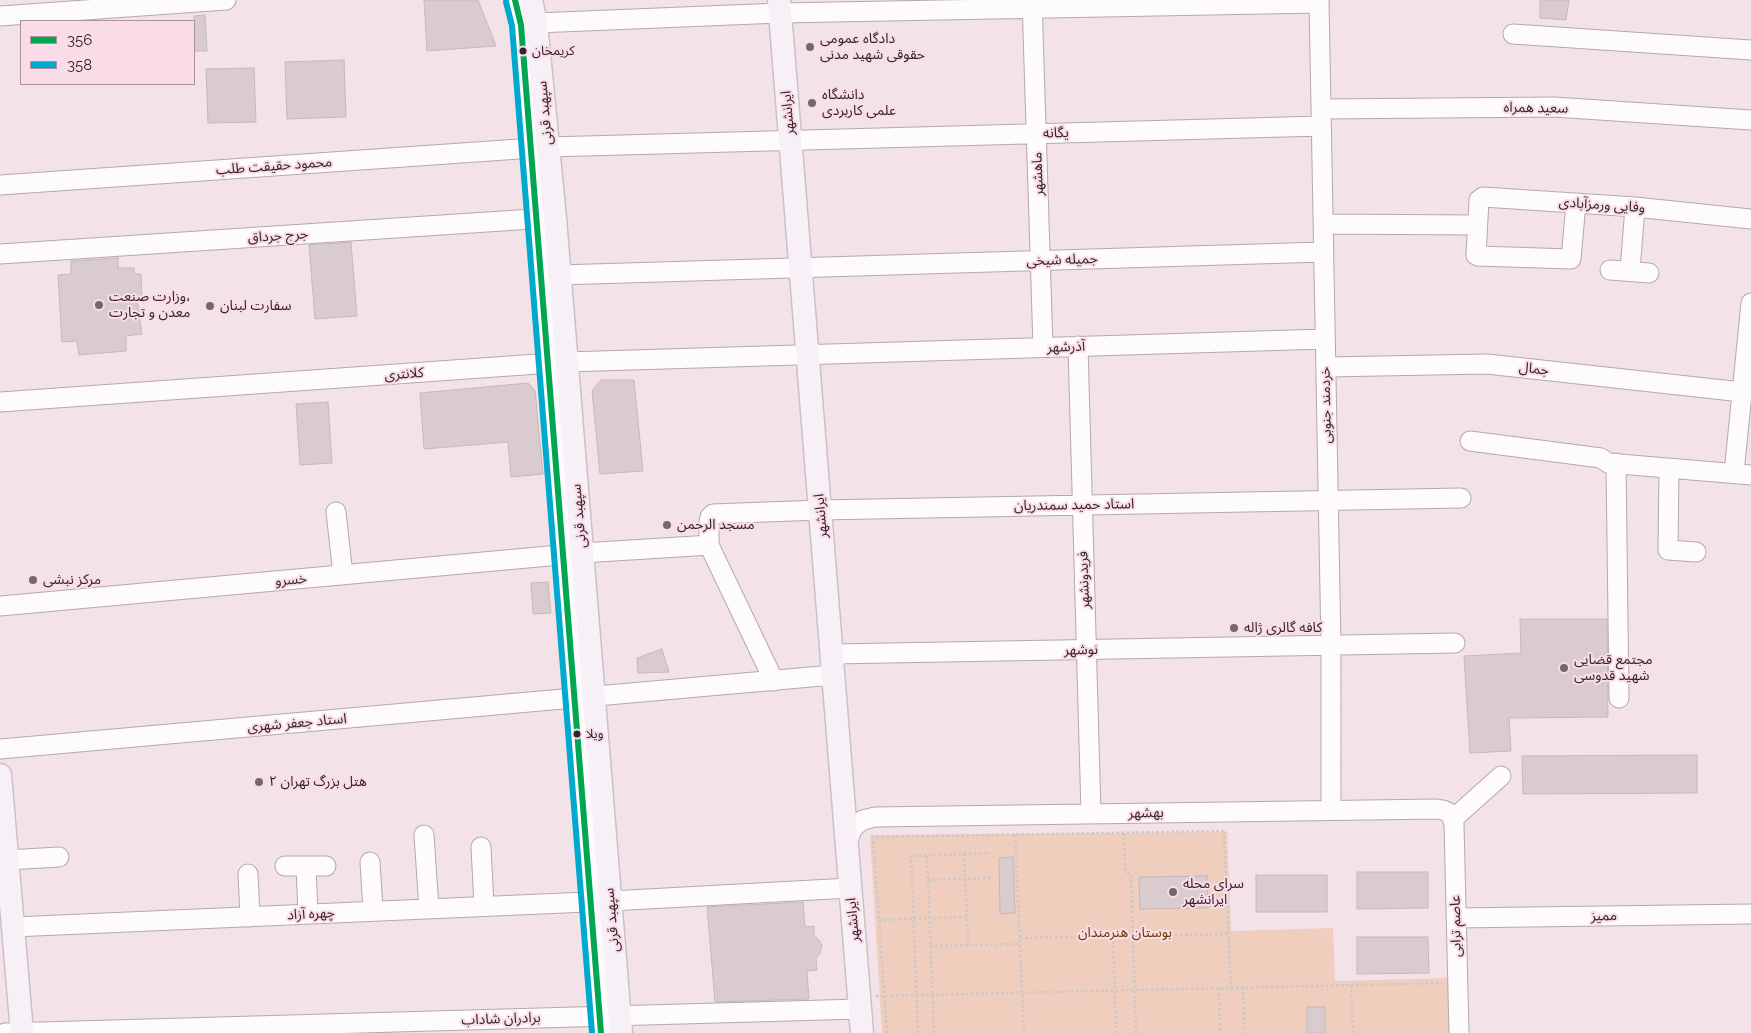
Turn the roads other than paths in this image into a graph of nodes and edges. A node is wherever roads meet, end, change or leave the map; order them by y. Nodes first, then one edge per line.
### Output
1 (226, 0) edge
2 (1319, 2) edge
3 (1032, 4) edge
4 (530, 5) edge
5 (780, 7) edge
6 (0, 16) edge
7 (1512, 34) dead end
8 (1751, 50) edge
9 (1321, 118) junction
10 (1751, 120) edge
11 (1036, 134) junction
12 (790, 140) junction
13 (539, 147) junction
14 (0, 185) edge
15 (1576, 203) junction
16 (1635, 207) junction
17 (545, 218) junction
18 (1751, 219) edge
19 (1323, 224) junction
20 (1477, 224) junction
21 (1324, 252) junction
22 (0, 254) edge
23 (1040, 261) junction
24 (801, 268) junction
25 (1610, 270) dead end
26 (1630, 271) junction
27 (1649, 273) dead end
28 (559, 275) junction
29 (1751, 303) edge
30 (1325, 339) junction
31 (1078, 346) junction
32 (1043, 348) junction
33 (808, 354) junction
34 (556, 363) junction
35 (1326, 367) junction
36 (1742, 392) junction
37 (0, 402) edge
38 (1470, 441) dead end
39 (1608, 461) junction
40 (1669, 468) junction
41 (1742, 470) edge
42 (1461, 498) dead end
43 (1328, 500) junction
44 (1082, 505) junction
45 (820, 510) junction
46 (336, 512) dead end
47 (709, 544) junction
48 (1696, 552) dead end
49 (572, 554) junction
50 (343, 575) junction
51 (0, 606) edge
52 (1456, 643) dead end
53 (1331, 646) junction
54 (1086, 650) junction
55 (833, 665) junction
56 (774, 681) junction
57 (1619, 698) dead end
58 (584, 699) junction
59 (0, 749) edge
60 (0, 775) edge
61 (1501, 776) dead end
62 (1331, 810) junction
63 (1091, 814) junction
64 (1453, 819) junction
65 (424, 834) dead end
66 (847, 842) junction
67 (481, 846) dead end
68 (59, 857) dead end
69 (7, 860) junction
70 (370, 862) dead end
71 (285, 866) dead end
72 (306, 866) junction
73 (326, 866) dead end
74 (248, 874) dead end
75 (850, 888) junction
76 (600, 901) junction
77 (484, 906) junction
78 (429, 909) junction
79 (373, 911) junction
80 (308, 914) junction
81 (1751, 914) edge
82 (250, 917) junction
83 (1456, 918) junction
84 (8, 922) edge
85 (860, 1002) junction
86 (610, 1024) edge
87 (408, 1027) edge
88 (230, 1030) edge
89 (5, 1033) edge
90 (22, 1033) edge
91 (862, 1033) edge
92 (1459, 1033) edge

1 - 6 street
2 - 3 street
2 - 9 street, خردمند جنوبی
3 - 5 street
3 - 11 street, ماهشهر
4 - 5 street
4 - 13 main road, سپهبد قرنی
4 - 13 street
5 - 12 main road, ایرانشهر
7 - 8 street
9 - 10 street, سعید همراه
9 - 11 street, یگانه
9 - 19 street, خردمند جنوبی
11 - 12 street, یگانه
11 - 23 street, ماهشهر
12 - 13 street, یگانه
12 - 24 main road, ایرانشهر
13 - 14 street, محمود حقیقت طلب
13 - 17 main road, سپهبد قرنی
15 - 16 street, وفایی ورمزآبادی
15 - 20 street, وفایی ورمزآبادی
15 - 20 street
16 - 18 street, وفایی ورمزآبادی
16 - 26 street
17 - 22 street, جرج جرداق
17 - 28 main road, سپهبد قرنی
17 - 34 street
19 - 20 street
19 - 21 street, خردمند جنوبی
21 - 23 street, جمیله شیخی
21 - 30 street, خردمند جنوبی
23 - 24 street, جمیله شیخی
23 - 32 street, ماهشهر
24 - 28 street, جمیله شیخی
24 - 33 main road, ایرانشهر
25 - 26 street
26 - 27 street
28 - 34 main road, سپهبد قرنی
29 - 36 street
30 - 31 street, آذرشهر
30 - 35 street, خردمند جنوبی
31 - 32 street, آذرشهر
31 - 44 street, فریدونشهر
32 - 33 street, آذرشهر
33 - 34 street, کلانتری
33 - 45 main road, ایرانشهر
34 - 37 street, کلانتری
34 - 49 main road, سپهبد قرنی
35 - 36 street, جمال
35 - 43 street, خردمند جنوبی
36 - 41 street
38 - 39 street
39 - 40 street
39 - 41 street
39 - 57 street
40 - 41 street
40 - 48 street
42 - 43 street, استاد حمید سمندریان
43 - 44 street, استاد حمید سمندریان
43 - 53 street, خردمند جنوبی
44 - 45 street, استاد حمید سمندریان
44 - 54 street, فریدونشهر
45 - 47 street, استاد حمید سمندریان
45 - 55 main road, ایرانشهر
46 - 50 street
47 - 49 street, خسرو
47 - 56 street
49 - 50 street, خسرو
49 - 58 main road, سپهبد قرنی
50 - 51 street, خسرو
52 - 53 street, نوشهر
53 - 54 street, نوشهر
53 - 62 street, خردمند جنوبی
54 - 55 street, نوشهر
54 - 63 street, فریدونشهر
55 - 56 street, نوشهر
55 - 66 main road, ایرانشهر
56 - 58 street, استاد جعفر شهری
58 - 59 street, استاد جعفر شهری
58 - 76 main road, سپهبد قرنی
60 - 69 main road
61 - 64 street
62 - 63 street, بهشهر
62 - 64 street, بهشهر
63 - 66 street, بهشهر
64 - 83 street, عاصم ترابی
65 - 78 street
66 - 75 main road, ایرانشهر
67 - 77 street
68 - 69 street
69 - 84 main road
70 - 79 street
71 - 72 street
72 - 73 street
72 - 80 street
74 - 82 street
75 - 76 street, چهره آزاد
75 - 85 main road, ایرانشهر
76 - 77 street, چهره آزاد
76 - 86 main road, سپهبد قرنی
77 - 78 street, چهره آزاد
78 - 79 street, چهره آزاد
79 - 80 street, چهره آزاد
80 - 82 street, چهره آزاد
81 - 83 street, ممیز
82 - 84 street, چهره آزاد
83 - 92 street, عاصم ترابی
84 - 90 main road
85 - 86 street, برادران شاداب
85 - 91 main road, ایرانشهر
86 - 87 street, برادران شاداب
87 - 88 street, برادران شاداب
88 - 90 street, برادران شاداب
89 - 90 street, برادران شاداب

